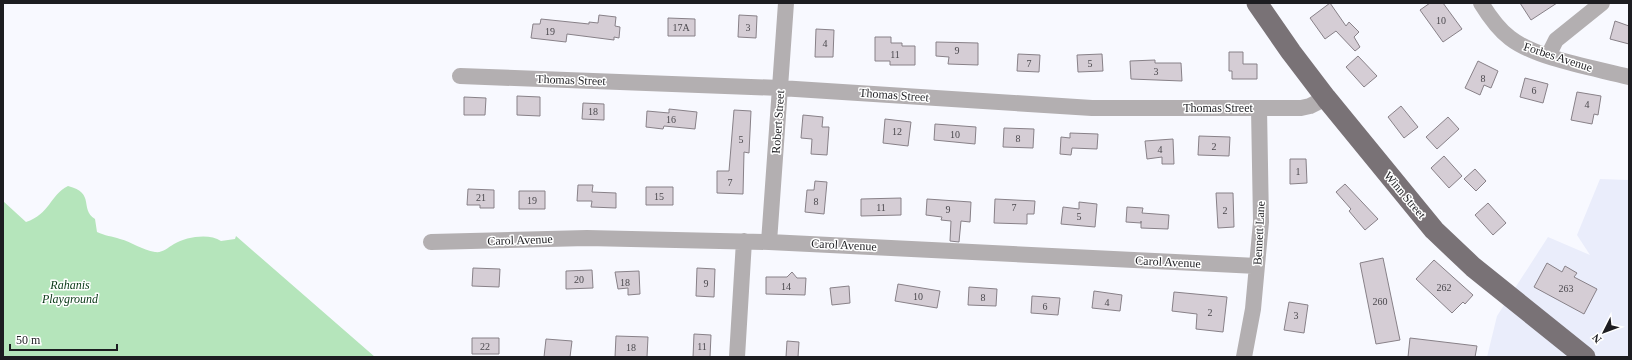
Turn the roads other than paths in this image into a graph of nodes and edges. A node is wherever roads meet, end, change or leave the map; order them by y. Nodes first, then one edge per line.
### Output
1 (786, 3) edge
2 (1257, 3) edge
3 (1481, 3) edge
4 (1602, 3) edge
5 (1548, 56) junction
6 (460, 76) dead end
7 (1629, 78) edge
8 (780, 88) junction
9 (1326, 98) junction
10 (1260, 108) junction
11 (744, 241) junction
12 (431, 242) dead end
13 (768, 242) junction
14 (1257, 266) junction
15 (737, 357) edge
16 (1244, 357) edge
17 (1585, 357) edge

1 - 8 street, Robert Street
2 - 9 main road, Winn Street
3 - 5 street, Forbes Avenue
4 - 5 street
5 - 7 street, Forbes Avenue
6 - 8 street, Thomas Street
8 - 10 street, Thomas Street
8 - 13 street, Robert Street
9 - 10 street, Thomas Street
9 - 17 main road, Winn Street
10 - 14 street, Bennett Lane
11 - 12 street, Carol Avenue
11 - 13 street, Carol Avenue
11 - 15 street
13 - 14 street, Carol Avenue
14 - 16 street, Bennett Lane

